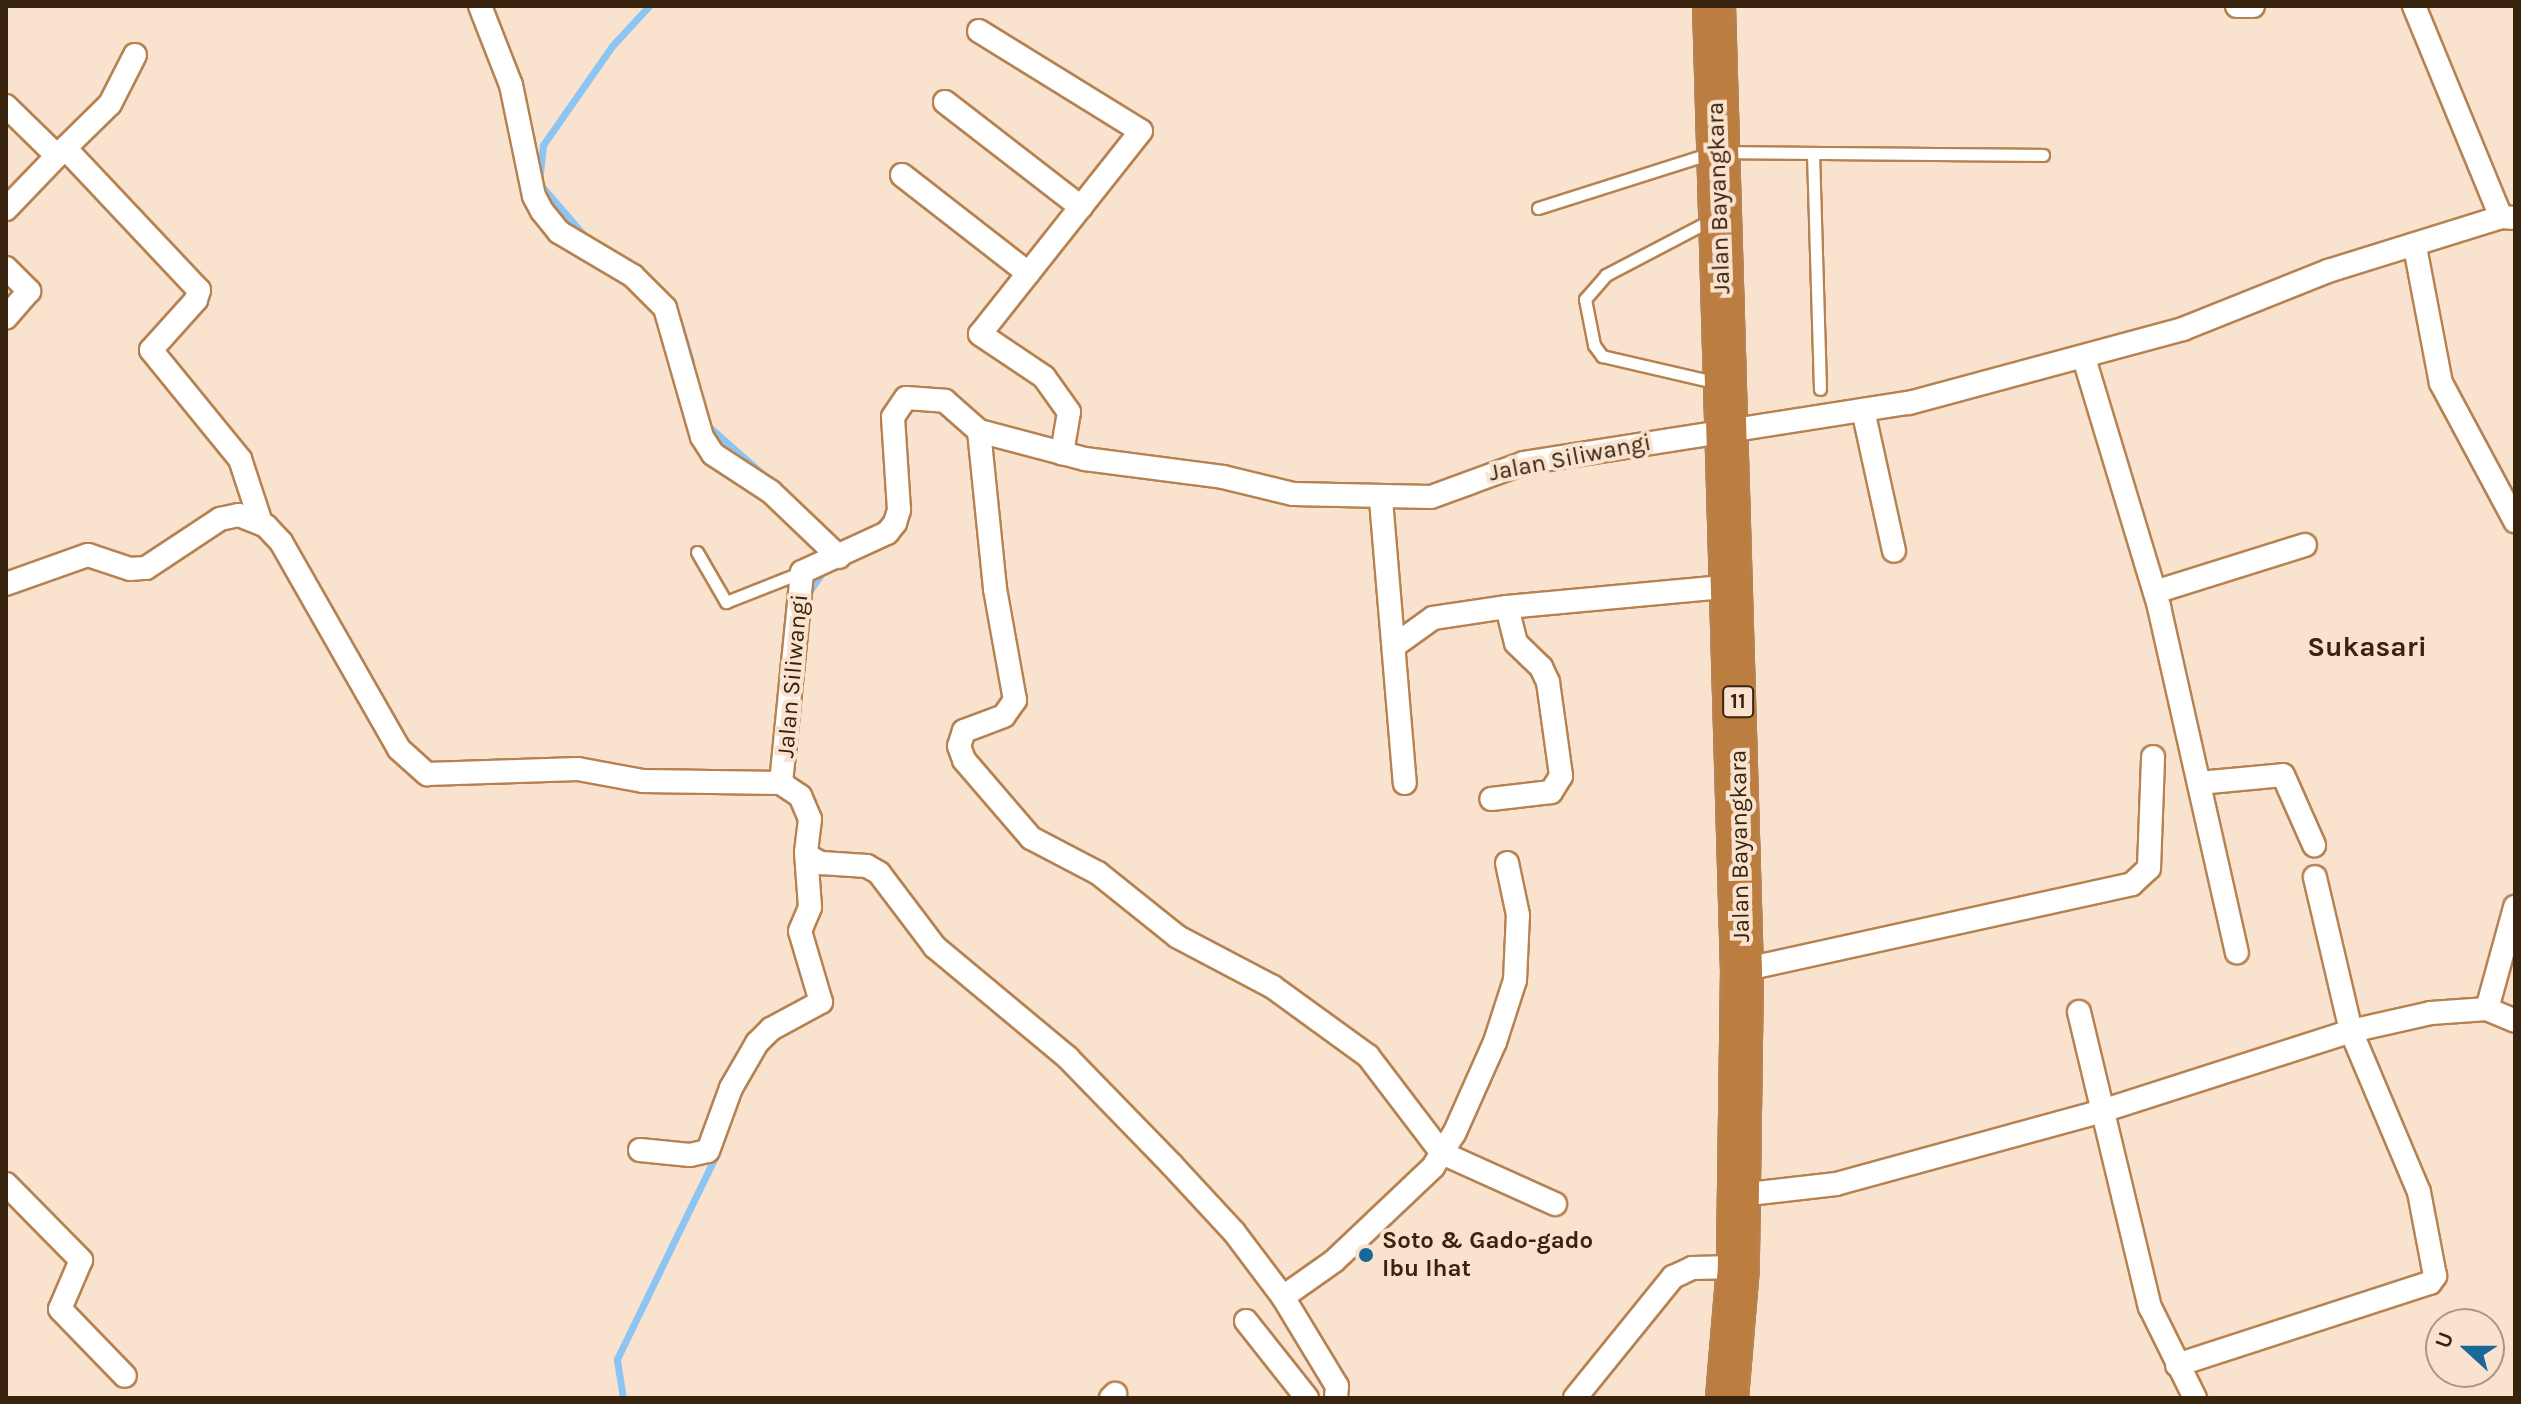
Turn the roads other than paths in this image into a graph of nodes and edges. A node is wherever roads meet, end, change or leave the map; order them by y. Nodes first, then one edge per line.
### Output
1 (480, 6) edge
2 (1714, 6) edge
3 (2237, 6) edge
4 (2253, 6) edge
5 (2414, 6) edge
6 (979, 31) dead end
7 (135, 55) dead end
8 (945, 102) dead end
9 (6, 106) edge
10 (62, 152) junction
11 (1715, 152) junction
12 (1813, 153) junction
13 (2043, 155) dead end
14 (902, 175) dead end
15 (1081, 207) junction
16 (1538, 208) dead end
17 (6, 209) edge
18 (1719, 216) junction
19 (2508, 218) edge
20 (2415, 247) junction
21 (6, 268) edge
22 (1028, 273) junction
23 (6, 317) edge
24 (2084, 358) junction
25 (1727, 384) junction
26 (1820, 389) dead end
27 (1863, 410) junction
28 (1728, 429) junction
29 (979, 431) junction
30 (1062, 453) junction
31 (1381, 500) junction
32 (2515, 521) edge
33 (261, 523) junction
34 (2305, 545) dead end
35 (1894, 551) dead end
36 (697, 552) dead end
37 (839, 557) junction
38 (802, 572) junction
39 (6, 584) edge
40 (1734, 586) junction
41 (2155, 592) junction
42 (1507, 607) junction
43 (1394, 646) junction
44 (2153, 757) dead end
45 (1405, 783) dead end
46 (2199, 783) junction
47 (777, 784) junction
48 (1491, 799) dead end
49 (2314, 845) dead end
50 (810, 857) junction
51 (1507, 863) dead end
52 (2315, 877) dead end
53 (2515, 907) edge
54 (2237, 952) dead end
55 (1742, 970) junction
56 (2487, 1009) junction
57 (2079, 1012) dead end
58 (2515, 1021) edge
59 (2351, 1031) junction
60 (2102, 1111) junction
61 (640, 1150) dead end
62 (1442, 1153) junction
63 (6, 1184) edge
64 (1740, 1195) junction
65 (1555, 1204) dead end
66 (1738, 1267) junction
67 (1283, 1297) junction
68 (1246, 1321) dead end
69 (2177, 1365) junction
70 (125, 1376) dead end
71 (1307, 1398) edge
72 (1336, 1398) edge
73 (1575, 1398) edge
74 (1727, 1398) edge
75 (2195, 1398) edge

1 - 37 street
2 - 11 highway, Jalan Bayangkara / 11
3 - 4 street
5 - 19 street
6 - 15 street
7 - 10 street
8 - 15 street
9 - 10 street
10 - 17 street
10 - 33 street
11 - 12 lane
11 - 16 lane
11 - 18 highway, Jalan Bayangkara / 11
12 - 13 lane
12 - 26 lane
14 - 22 street
15 - 22 street
18 - 25 highway, Jalan Bayangkara / 11
18 - 25 lane
19 - 20 street, Jalan Siliwangi
20 - 24 street, Jalan Siliwangi
20 - 32 street
21 - 23 street
22 - 30 street
24 - 27 street, Jalan Siliwangi
24 - 41 street
25 - 28 highway, Jalan Bayangkara / 11
27 - 28 street, Jalan Siliwangi
27 - 35 street
28 - 31 street, Jalan Siliwangi
28 - 40 highway, Jalan Bayangkara / 11
29 - 30 street, Jalan Siliwangi
29 - 37 street, Jalan Siliwangi
29 - 62 street
30 - 31 street, Jalan Siliwangi
31 - 43 street
33 - 39 street
33 - 47 street, Jalan Siliwangi
34 - 41 street
36 - 38 lane
37 - 38 street, Jalan Siliwangi
38 - 47 street, Jalan Siliwangi
40 - 42 street
40 - 55 highway, Jalan Bayangkara / 11
41 - 46 street
42 - 43 street
42 - 48 street
43 - 45 street
44 - 55 street
46 - 49 street
46 - 54 street
47 - 50 street
50 - 61 street
50 - 67 street
51 - 62 street
52 - 59 street
53 - 56 street
55 - 64 highway, Jalan Bayangkara / 11
56 - 58 street
56 - 59 street
57 - 60 street
59 - 60 street
59 - 69 street
60 - 64 street
60 - 69 street
62 - 65 street
62 - 67 street
63 - 70 street
64 - 66 highway, Jalan Bayangkara / 11
66 - 73 street
66 - 74 highway, Jalan Bayangkara / 11
67 - 72 street
68 - 71 street
69 - 75 street

